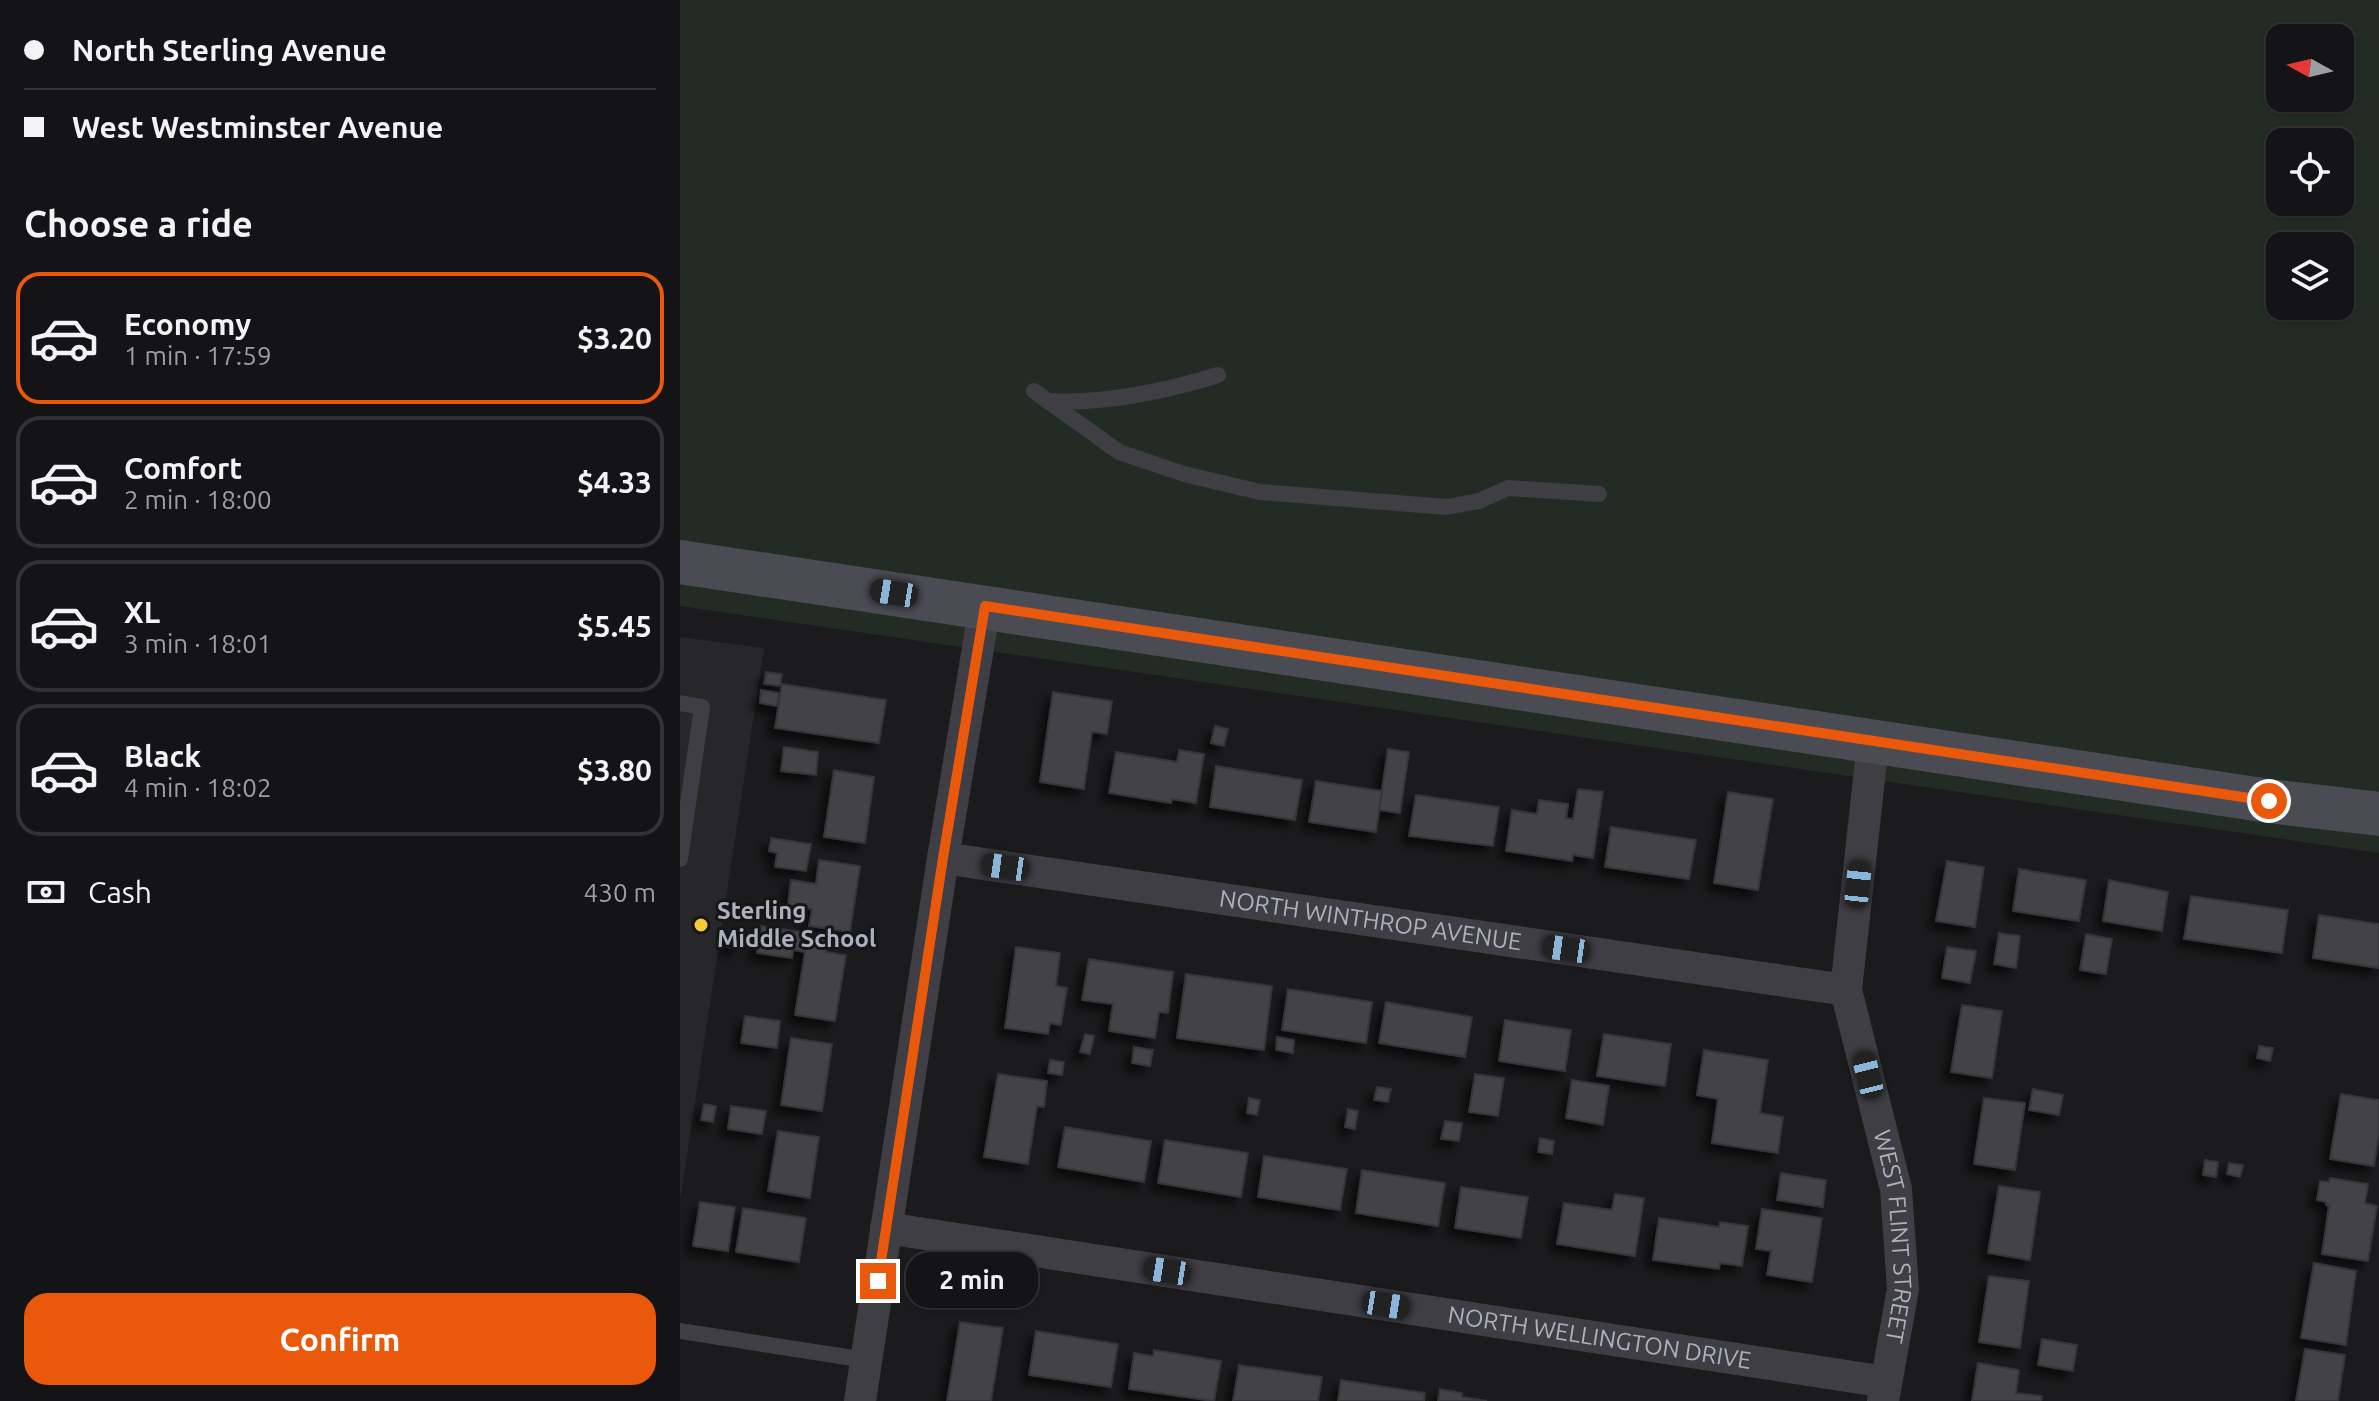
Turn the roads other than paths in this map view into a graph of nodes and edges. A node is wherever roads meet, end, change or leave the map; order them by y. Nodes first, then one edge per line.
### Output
1 (1218, 375) dead end
2 (1599, 494) dead end
3 (680, 562) edge
4 (985, 606) junction
5 (680, 703) edge
6 (1873, 742) junction
7 (2269, 801) junction
8 (2379, 814) edge
9 (2379, 827) edge
10 (943, 858) junction
11 (680, 859) edge
12 (1846, 990) junction
13 (886, 1228) junction
14 (680, 1331) edge
15 (866, 1360) junction
16 (1884, 1391) edge
17 (860, 1401) edge

1 - 2 lane
3 - 4 main road
4 - 6 main road
4 - 10 street
5 - 11 lane
6 - 7 main road
6 - 12 street, WEST FLINT STREET
7 - 8 main road
7 - 9 main road
10 - 12 street, NORTH WINTHROP AVENUE
10 - 13 street
12 - 16 street, WEST FLINT STREET
13 - 15 street
13 - 16 street, NORTH WELLINGTON DRIVE
14 - 15 lane
15 - 17 street

